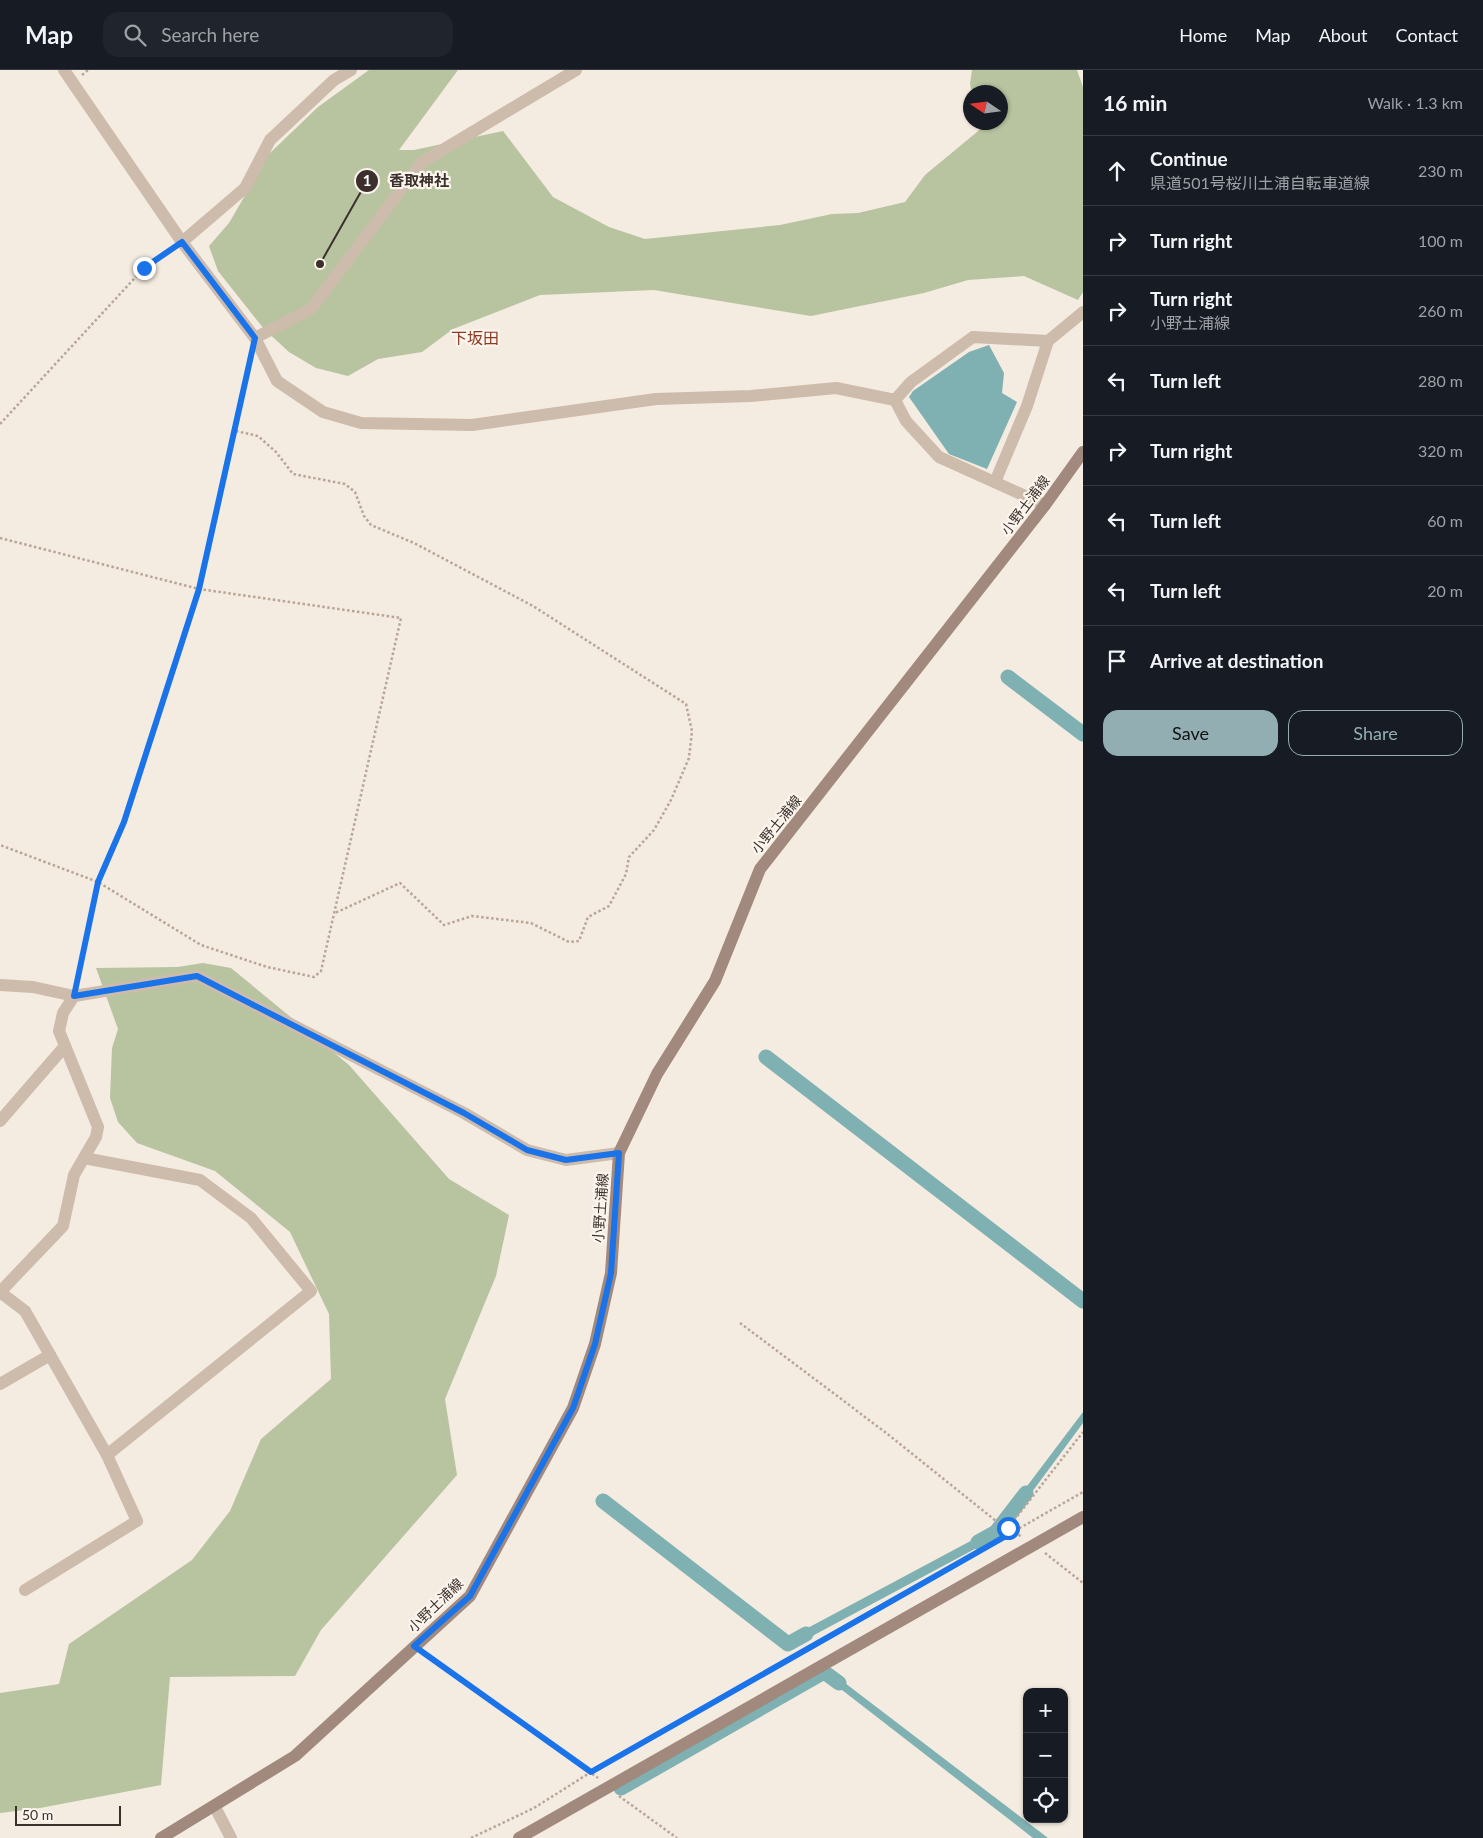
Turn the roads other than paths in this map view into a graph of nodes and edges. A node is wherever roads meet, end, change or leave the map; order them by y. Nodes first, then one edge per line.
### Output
1 (64, 70) edge
2 (350, 70) edge
3 (576, 70) edge
4 (182, 242) junction
5 (1083, 312) edge
6 (255, 338) junction
7 (1048, 341) junction
8 (895, 400) junction
9 (1083, 452) edge
10 (995, 482) junction
11 (1045, 505) junction
12 (0, 985) edge
13 (74, 996) junction
14 (65, 1046) junction
15 (0, 1120) edge
16 (619, 1153) junction
17 (84, 1158) junction
18 (0, 1292) edge
19 (50, 1355) junction
20 (0, 1384) edge
21 (107, 1455) junction
22 (1083, 1517) edge
23 (26, 1590) dead end
24 (215, 1807) junction
25 (162, 1838) edge
26 (231, 1838) edge
27 (519, 1838) edge

1 - 4 street
2 - 4 street
3 - 6 street
4 - 6 street
5 - 7 street
6 - 8 street
7 - 8 street
7 - 10 street
8 - 10 street
9 - 11 main road, 小野土浦線
10 - 11 street
11 - 16 main road, 小野土浦線
12 - 13 street
13 - 14 street
13 - 16 street
14 - 15 street
14 - 17 street
16 - 24 main road, 小野土浦線
17 - 18 street
17 - 21 street
18 - 19 street
19 - 20 street
19 - 21 street
21 - 23 street
22 - 27 main road
24 - 25 main road, 小野土浦線
24 - 26 street

